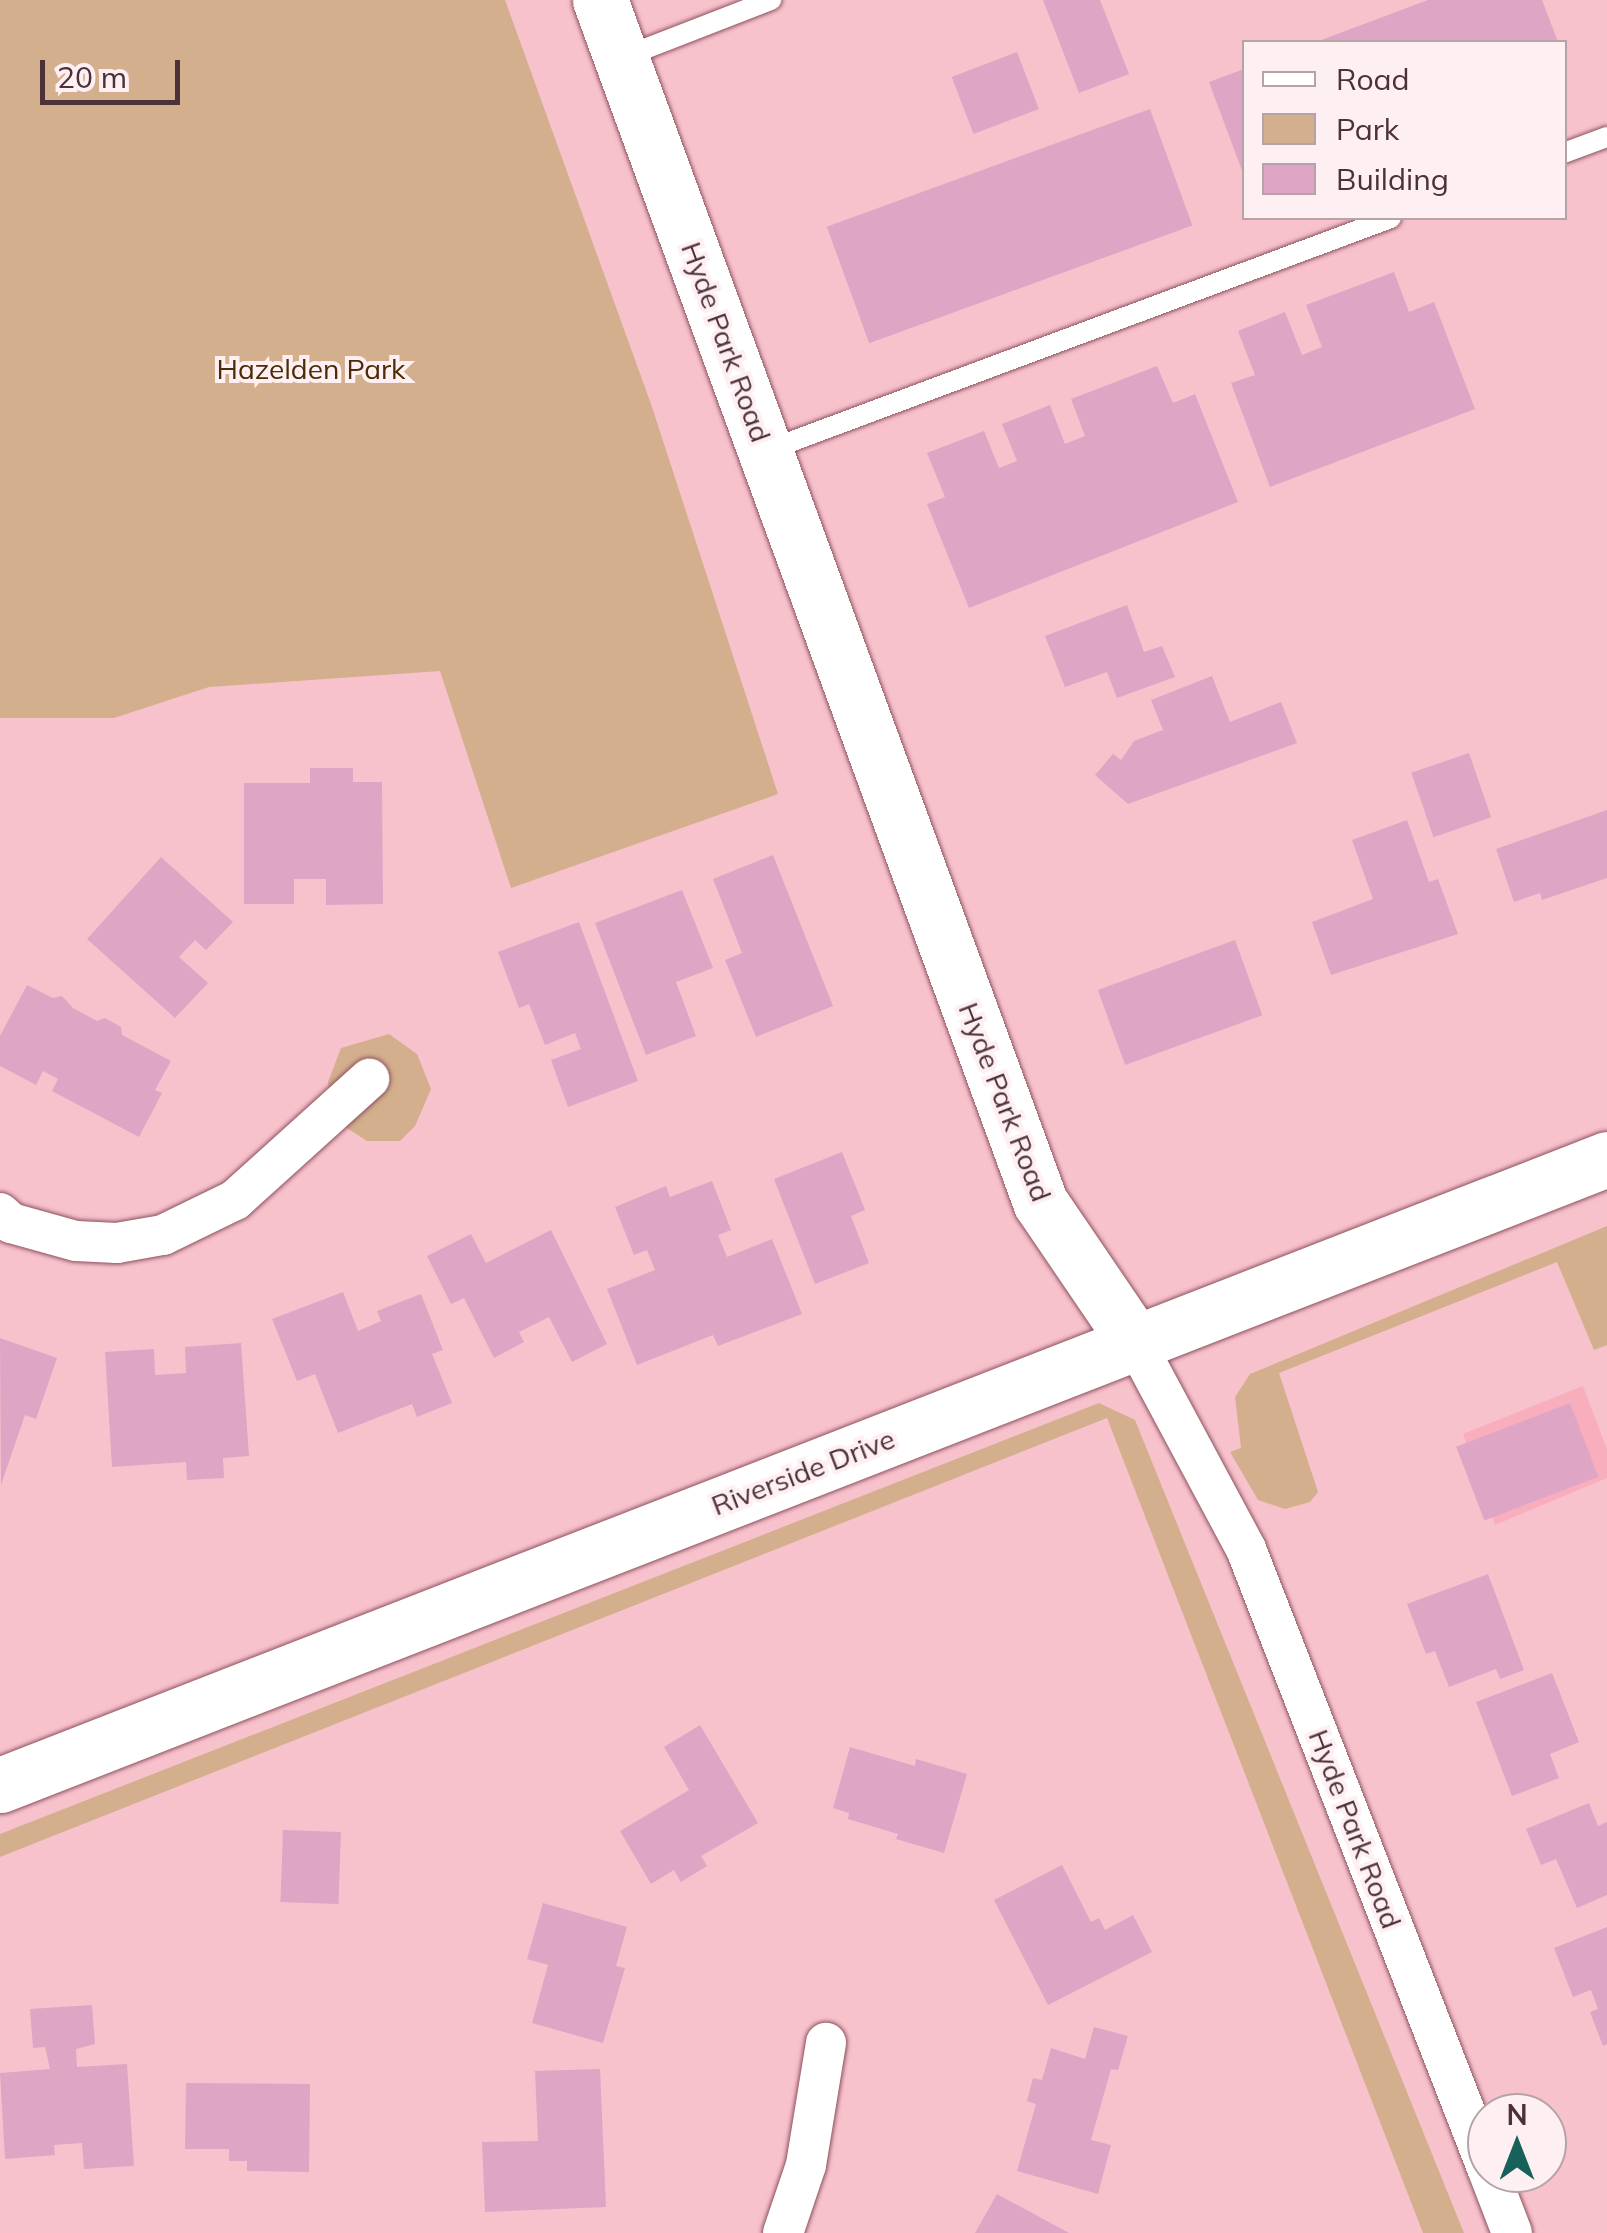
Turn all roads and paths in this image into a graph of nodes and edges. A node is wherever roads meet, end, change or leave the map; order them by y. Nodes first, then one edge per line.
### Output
1 (600, 0) edge
2 (771, 0) edge
3 (622, 58) junction
4 (1607, 137) edge
5 (1567, 152) edge
6 (1386, 220) edge
7 (766, 451) junction
8 (369, 1079) dead end
9 (1607, 1159) edge
10 (0, 1213) edge
11 (1135, 1342) junction
12 (0, 1785) edge
13 (826, 2043) dead end
14 (1467, 2117) edge
15 (1497, 2193) edge
16 (783, 2233) edge
17 (1512, 2233) edge

1 - 3 main road, Hyde Park Road
2 - 3 lane
3 - 7 main road, Hyde Park Road
4 - 5 lane
6 - 7 lane
7 - 11 main road, Hyde Park Road
8 - 10 street
9 - 11 main road, Riverside Drive
11 - 12 main road, Riverside Drive
11 - 14 street, Hyde Park Road
13 - 16 street
15 - 17 street, Hyde Park Road

